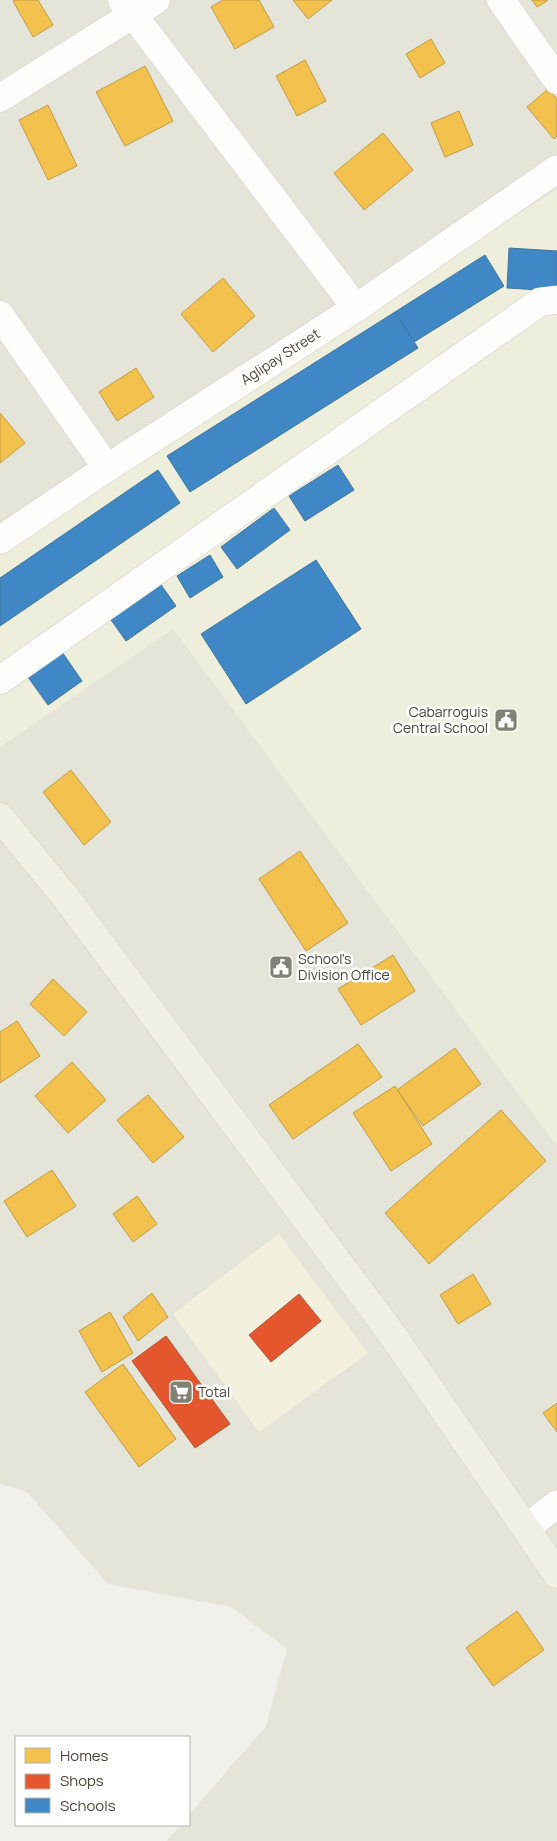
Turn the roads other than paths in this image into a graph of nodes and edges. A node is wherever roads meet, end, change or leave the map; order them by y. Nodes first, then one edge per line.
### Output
1 (156, 0) edge
2 (501, 0) edge
3 (127, 7) edge
4 (557, 80) edge
5 (0, 98) edge
6 (557, 169) edge
7 (557, 300) edge
8 (356, 308) junction
9 (0, 315) edge
10 (107, 468) junction
11 (0, 540) edge
12 (0, 680) edge
13 (0, 817) edge
14 (557, 1504) edge
15 (526, 1528) junction
16 (557, 1574) edge

1 - 3 street
2 - 4 street
3 - 5 street
3 - 8 street
6 - 8 street, Aglipay Street
7 - 12 street
8 - 10 street, Aglipay Street
9 - 10 street
10 - 11 street, Aglipay Street
13 - 15 main road
14 - 15 street
15 - 16 main road

